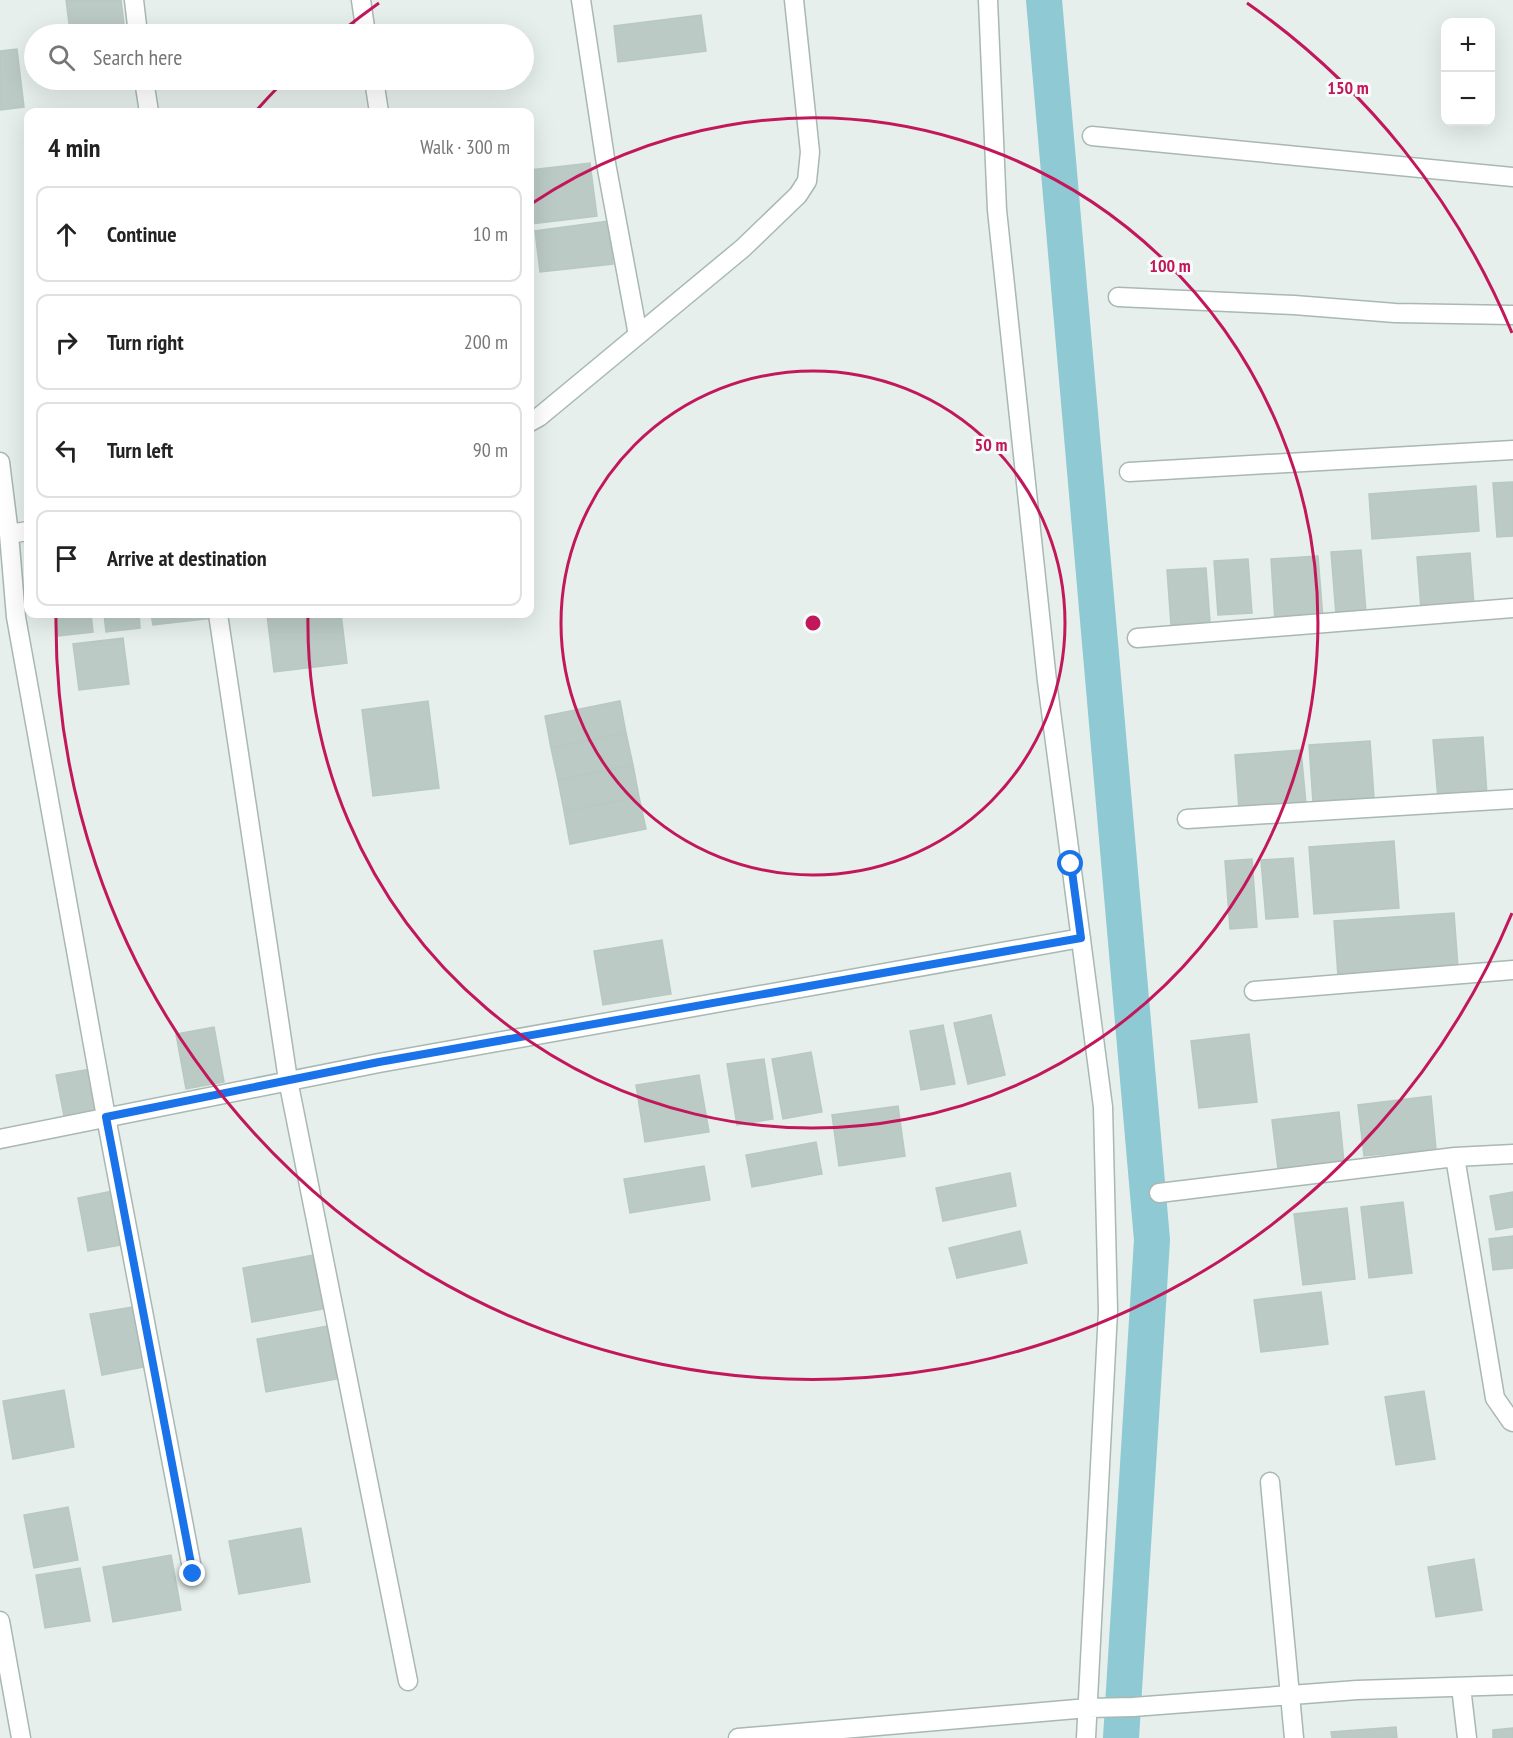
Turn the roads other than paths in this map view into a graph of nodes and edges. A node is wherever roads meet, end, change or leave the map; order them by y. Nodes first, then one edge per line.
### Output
1 (134, 0) edge
2 (361, 0) edge
3 (581, 0) edge
4 (794, 0) edge
5 (988, 0) edge
6 (137, 24) edge
7 (365, 24) edge
8 (146, 90) edge
9 (376, 90) edge
10 (148, 108) edge
11 (378, 108) edge
12 (1092, 136) dead end
13 (1513, 177) edge
14 (1118, 297) dead end
15 (1513, 315) edge
16 (638, 335) junction
17 (534, 420) edge
18 (1513, 450) edge
19 (0, 462) edge
20 (1129, 472) dead end
21 (24, 532) edge
22 (9, 534) junction
23 (1513, 608) edge
24 (219, 618) edge
25 (1137, 638) dead end
26 (1513, 799) edge
27 (1187, 819) dead end
28 (1081, 938) junction
29 (1513, 970) edge
30 (1254, 991) dead end
31 (288, 1080) junction
32 (106, 1117) junction
33 (0, 1139) edge
34 (1513, 1154) edge
35 (1455, 1157) junction
36 (1160, 1193) dead end
37 (1513, 1422) edge
38 (1270, 1482) dead end
39 (193, 1574) dead end
40 (0, 1621) edge
41 (408, 1681) dead end
42 (1513, 1685) edge
43 (1461, 1687) junction
44 (1289, 1696) junction
45 (1097, 1707) junction
46 (21, 1738) edge
47 (738, 1738) edge
48 (1086, 1738) edge
49 (1294, 1738) edge
50 (1467, 1738) edge

1 - 6 street
2 - 7 street
3 - 16 street
4 - 16 street
5 - 28 street
8 - 10 street
9 - 11 street
12 - 13 street
14 - 15 street
16 - 17 street
18 - 20 street
19 - 22 street
21 - 22 street
22 - 32 street
23 - 25 street
24 - 31 street
26 - 27 street
28 - 31 street
28 - 45 street
29 - 30 street
31 - 32 street
31 - 41 street
32 - 33 street
32 - 39 street
34 - 35 street
35 - 36 street
35 - 37 street
38 - 44 street
40 - 46 street
42 - 43 street
43 - 44 street
43 - 50 street
44 - 45 street
44 - 49 street
45 - 47 street
45 - 48 street

